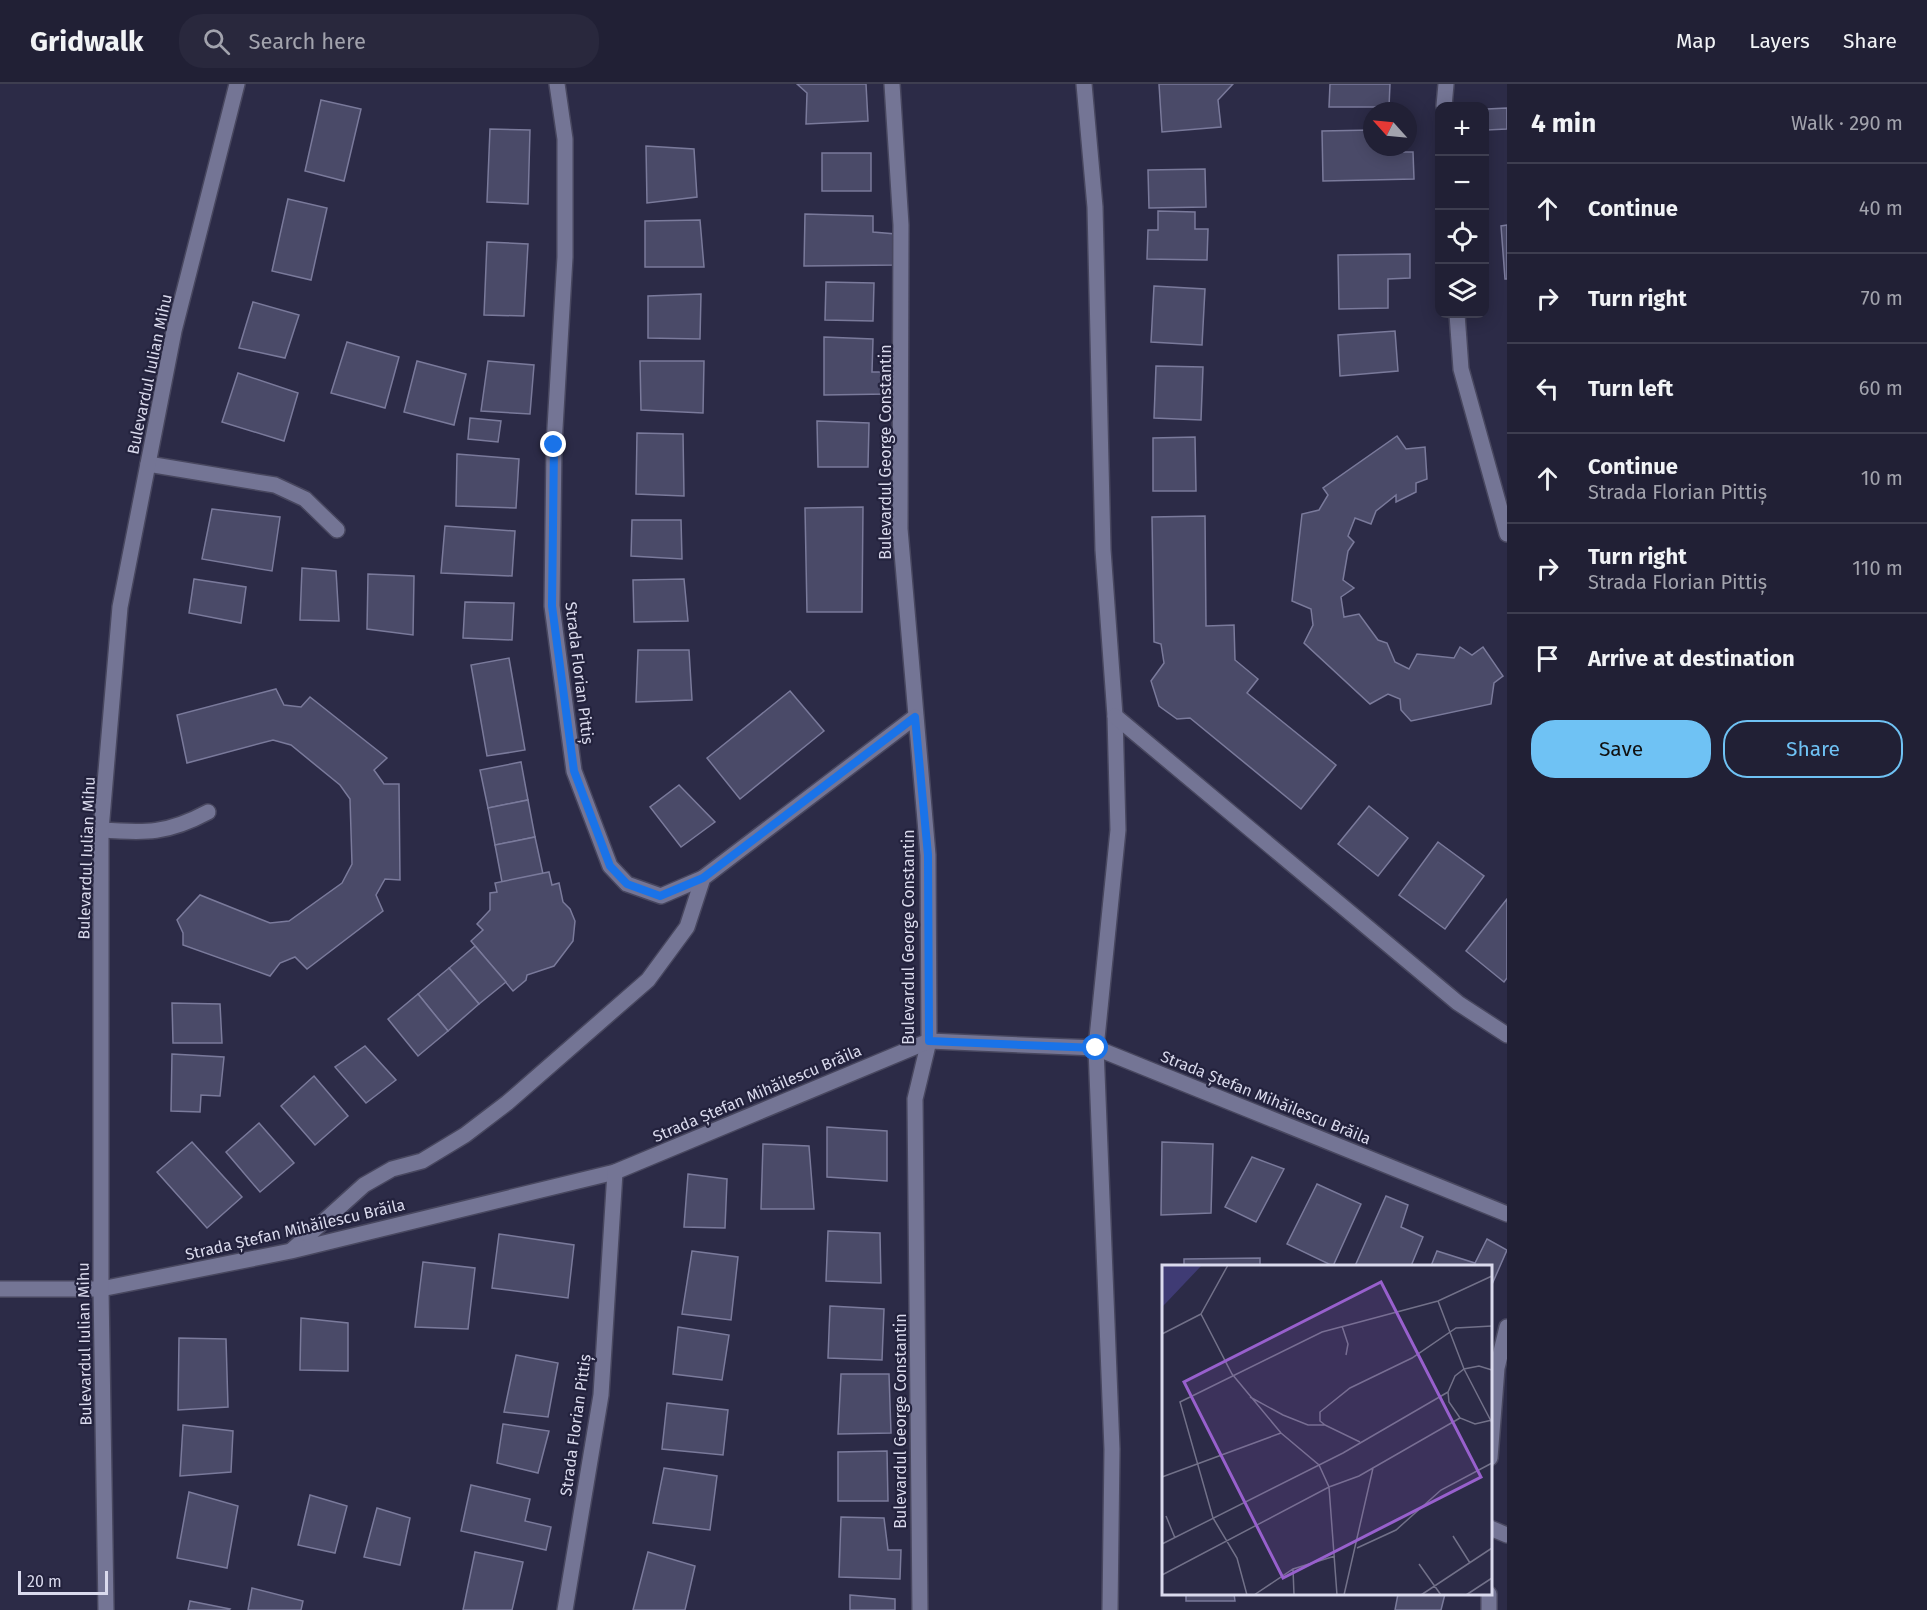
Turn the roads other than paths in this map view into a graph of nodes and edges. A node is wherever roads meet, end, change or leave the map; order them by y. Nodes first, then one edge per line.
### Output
1 (237, 84) edge
2 (557, 84) edge
3 (892, 84) edge
4 (1084, 84) edge
5 (1446, 84) edge
6 (1444, 102) edge
7 (1456, 318) edge
8 (148, 464) junction
9 (337, 530) dead end
10 (1507, 534) edge
11 (1115, 716) junction
12 (915, 717) junction
13 (208, 812) dead end
14 (101, 830) junction
15 (703, 878) junction
16 (1507, 1035) edge
17 (929, 1041) junction
18 (1096, 1048) junction
19 (615, 1172) junction
20 (1507, 1214) edge
21 (291, 1251) junction
22 (0, 1289) edge
23 (100, 1289) junction
24 (1507, 1327) edge
25 (1492, 1443) edge
26 (1492, 1528) edge
27 (1507, 1535) edge
28 (106, 1610) edge
29 (565, 1610) edge
30 (920, 1610) edge
31 (1110, 1610) edge

1 - 8 street, Bulevardul Iulian Mihu
2 - 15 street, Strada Florian Pittiș
3 - 12 street, Bulevardul George Constantin
4 - 11 street
5 - 6 street
7 - 10 street
8 - 9 street
8 - 14 street, Bulevardul Iulian Mihu
11 - 16 street
11 - 18 street
12 - 15 street, Strada Florian Pittiș
12 - 17 street, Bulevardul George Constantin
13 - 14 street
14 - 23 street, Bulevardul Iulian Mihu
15 - 21 street
17 - 18 street, Strada Ștefan Mihăilescu Brăila
17 - 19 street, Strada Ștefan Mihăilescu Brăila
17 - 30 street, Bulevardul George Constantin
18 - 20 street, Strada Ștefan Mihăilescu Brăila
18 - 31 street
19 - 21 street, Strada Ștefan Mihăilescu Brăila
19 - 29 street, Strada Florian Pittiș
21 - 23 street, Strada Ștefan Mihăilescu Brăila
22 - 23 street, Strada Ștefan Mihăilescu Brăila
23 - 28 street, Bulevardul Iulian Mihu
24 - 25 street
26 - 27 street

